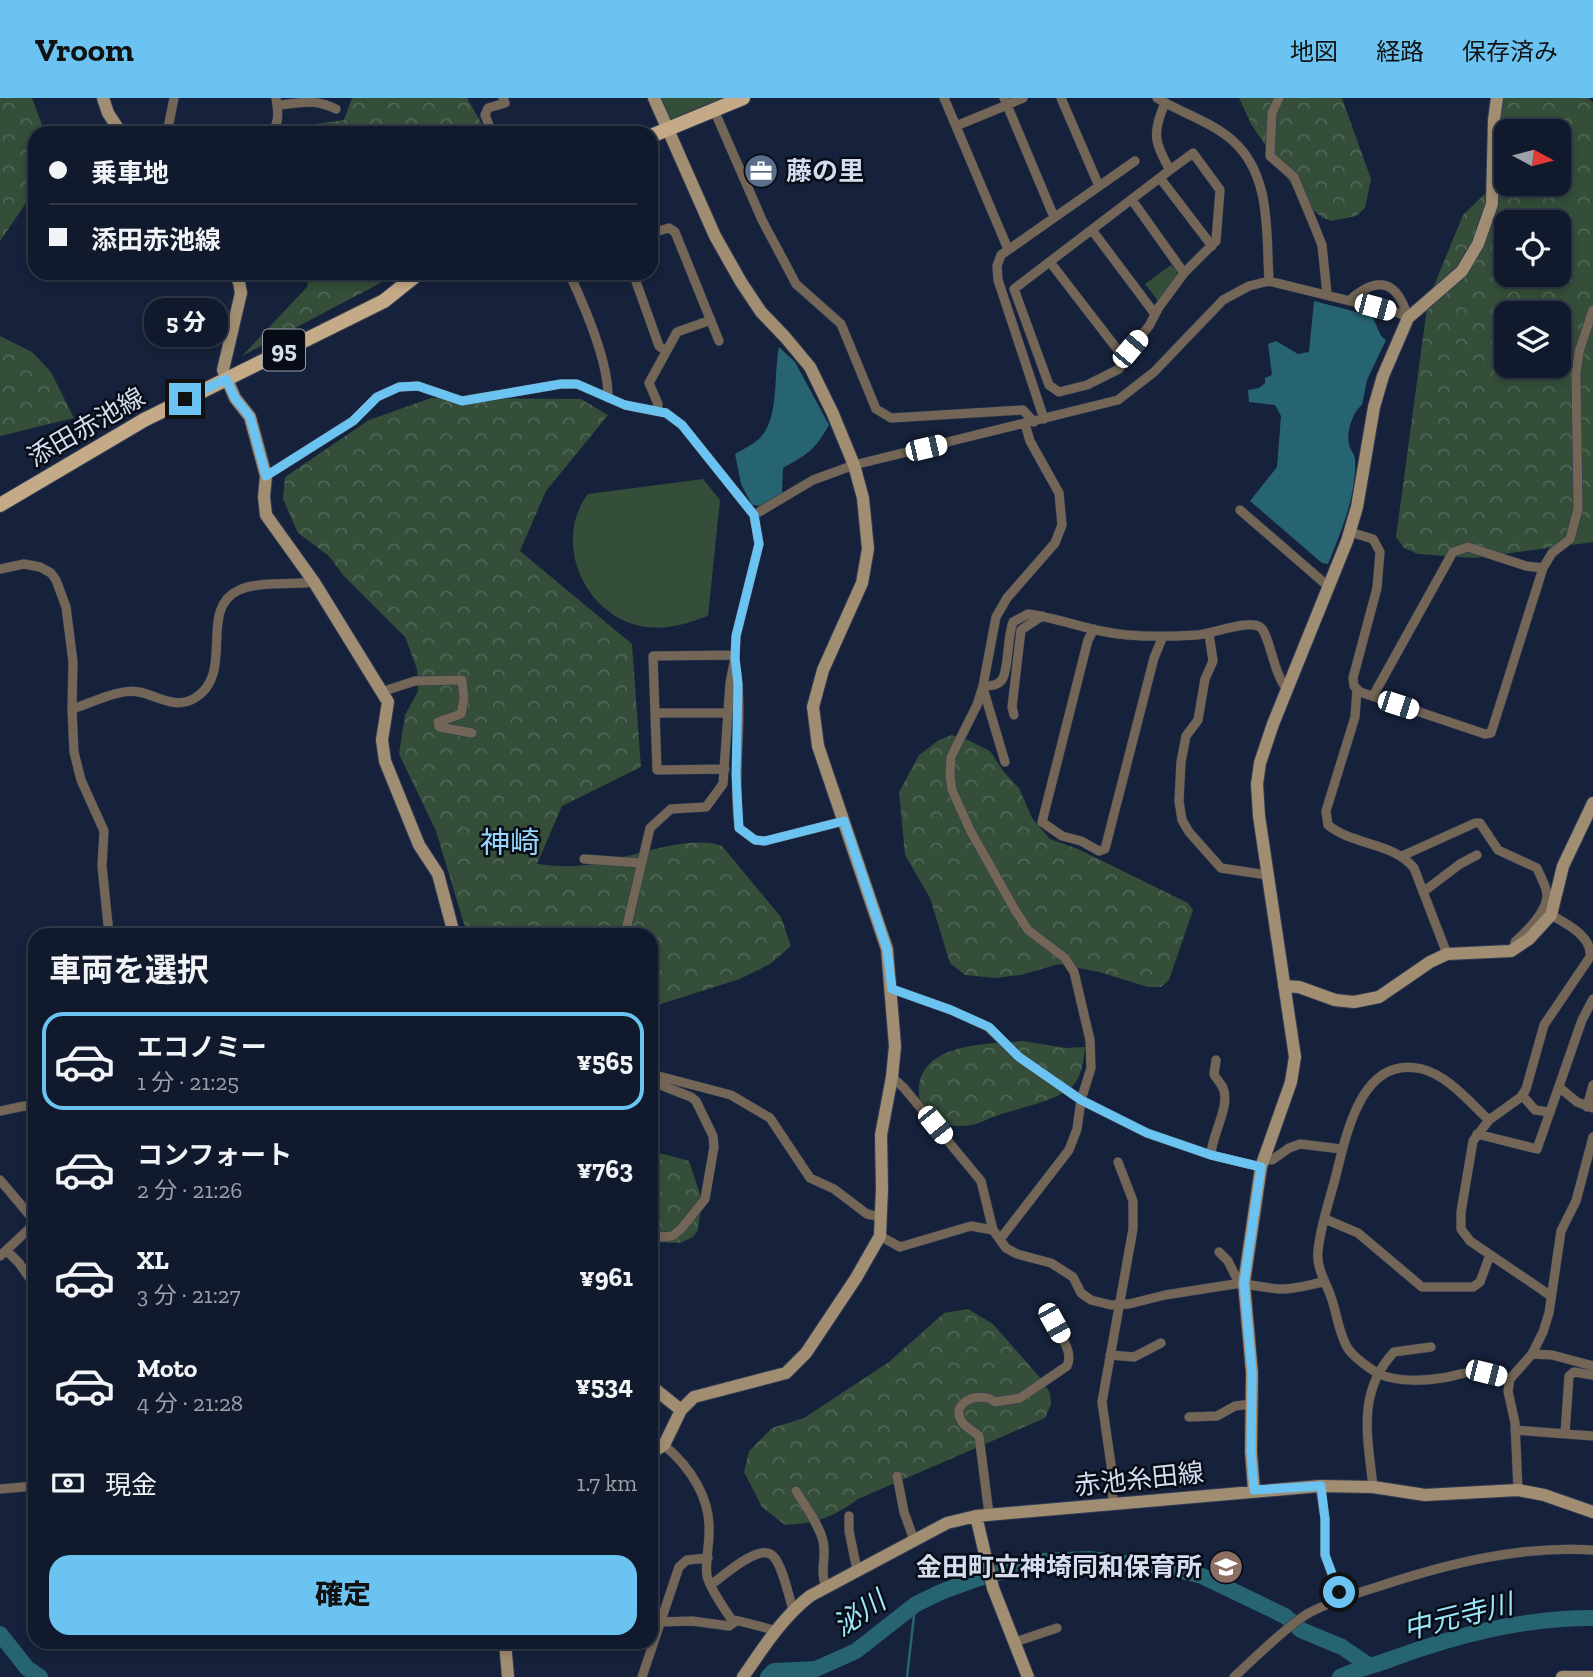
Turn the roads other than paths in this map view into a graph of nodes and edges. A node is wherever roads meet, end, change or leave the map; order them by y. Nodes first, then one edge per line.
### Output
1 (103, 98) edge
2 (174, 98) edge
3 (503, 98) edge
4 (654, 98) edge
5 (743, 98) edge
6 (944, 98) edge
7 (1023, 98) edge
8 (1061, 98) edge
9 (1270, 98) edge
10 (1497, 98) edge
11 (1161, 100) edge
12 (276, 101) edge
13 (1005, 102) edge
14 (1277, 103) edge
15 (336, 109) dead end
16 (714, 110) junction
17 (116, 126) edge
18 (168, 126) edge
19 (276, 126) edge
20 (489, 126) edge
21 (956, 126) junction
22 (669, 128) junction
23 (658, 133) edge
24 (1135, 161) dead end
25 (1170, 170) junction
26 (1160, 178) junction
27 (1099, 186) junction
28 (1132, 200) junction
29 (1054, 217) junction
30 (1092, 230) junction
31 (658, 231) edge
32 (1212, 246) junction
33 (1008, 249) junction
34 (1050, 262) junction
35 (1184, 273) junction
36 (238, 280) edge
37 (410, 280) edge
38 (572, 280) edge
39 (635, 280) edge
40 (1269, 281) junction
41 (1327, 294) junction
42 (1350, 300) junction
43 (1593, 310) edge
44 (1155, 314) junction
45 (1408, 318) junction
46 (711, 320) junction
47 (1029, 331) junction
48 (1016, 335) junction
49 (719, 341) dead end
50 (666, 351) junction
51 (1124, 358) junction
52 (226, 379) junction
53 (608, 398) junction
54 (657, 411) junction
55 (1034, 422) junction
56 (854, 465) junction
57 (266, 476) junction
58 (0, 505) edge
59 (1240, 510) dead end
60 (754, 515) junction
61 (1350, 532) junction
62 (1543, 568) junction
63 (0, 569) edge
64 (314, 582) junction
65 (1329, 587) junction
66 (1042, 616) junction
67 (1094, 629) junction
68 (1209, 634) junction
69 (1163, 636) junction
70 (735, 657) junction
71 (983, 687) junction
72 (1357, 689) junction
73 (1287, 690) junction
74 (381, 692) junction
75 (1373, 696) junction
76 (72, 709) junction
77 (655, 713) junction
78 (728, 713) junction
79 (1014, 715) dead end
80 (472, 733) dead end
81 (1005, 762) dead end
82 (725, 769) junction
83 (1593, 803) edge
84 (844, 821) junction
85 (1477, 855) dead end
86 (1402, 856) junction
87 (584, 859) dead end
88 (640, 863) junction
89 (1267, 874) junction
90 (1423, 892) junction
91 (1551, 915) junction
92 (108, 928) edge
93 (452, 928) edge
94 (626, 928) edge
95 (1515, 948) junction
96 (1593, 949) edge
97 (1447, 954) junction
98 (1284, 986) junction
99 (892, 989) junction
100 (1593, 999) edge
101 (1216, 1060) dead end
102 (658, 1076) edge
103 (892, 1077) junction
104 (663, 1078) junction
105 (1593, 1085) edge
106 (1560, 1088) junction
107 (1522, 1095) junction
108 (1081, 1100) junction
109 (28, 1106) edge
110 (1590, 1107) edge
111 (0, 1111) edge
112 (1550, 1112) junction
113 (1489, 1120) junction
114 (1477, 1134) junction
115 (1593, 1137) edge
116 (1341, 1149) junction
117 (1211, 1155) junction
118 (1118, 1162) dead end
119 (1262, 1163) junction
120 (0, 1180) edge
121 (28, 1213) edge
122 (881, 1217) junction
123 (1325, 1219) junction
124 (28, 1230) edge
125 (993, 1230) junction
126 (658, 1235) edge
127 (880, 1236) junction
128 (1001, 1238) junction
129 (1219, 1252) dead end
130 (3, 1254) edge
131 (1490, 1255) junction
132 (28, 1276) edge
133 (1323, 1282) junction
134 (1242, 1283) junction
135 (1551, 1296) junction
136 (1119, 1305) junction
137 (1054, 1323) dead end
138 (1161, 1343) dead end
139 (1431, 1347) dead end
140 (1532, 1354) junction
141 (1110, 1355) junction
142 (1593, 1366) edge
143 (1379, 1373) junction
144 (1593, 1375) edge
145 (1510, 1379) junction
146 (658, 1392) edge
147 (1252, 1404) junction
148 (681, 1410) junction
149 (1189, 1417) dead end
150 (1515, 1430) junction
151 (1565, 1434) junction
152 (1593, 1436) edge
153 (664, 1445) junction
154 (658, 1449) edge
155 (897, 1476) dead end
156 (1321, 1486) junction
157 (28, 1487) edge
158 (1373, 1487) junction
159 (0, 1489) edge
160 (1254, 1490) junction
161 (1518, 1490) junction
162 (796, 1491) dead end
163 (1113, 1503) junction
164 (1593, 1512) edge
165 (989, 1514) junction
166 (849, 1516) dead end
167 (976, 1516) junction
168 (914, 1540) junction
169 (1593, 1550) edge
170 (708, 1558) junction
171 (857, 1570) junction
172 (712, 1585) junction
173 (826, 1586) junction
174 (1341, 1599) junction
175 (793, 1609) junction
176 (736, 1621) junction
177 (661, 1622) junction
178 (1057, 1628) dead end
179 (774, 1630) junction
180 (658, 1631) edge
181 (1014, 1642) junction
182 (506, 1649) edge
183 (652, 1649) edge
184 (508, 1677) edge
185 (642, 1677) edge
186 (743, 1677) edge
187 (1028, 1677) edge
188 (1234, 1677) edge
189 (1562, 1677) edge
190 (1593, 1677) edge

1 - 17 street
2 - 18 street
3 - 20 street
4 - 22 street
5 - 16 main road
6 - 21 street
7 - 13 street
8 - 27 street
9 - 14 street
10 - 45 street
11 - 25 street
11 - 40 street
12 - 15 street
12 - 19 street
13 - 21 street
13 - 29 street
14 - 41 street
16 - 22 main road
16 - 55 street
21 - 33 street
22 - 23 main road
22 - 56 street
24 - 27 street
25 - 26 street
25 - 32 street
26 - 28 street
26 - 32 street
27 - 29 street
28 - 30 street
28 - 35 street
29 - 33 street
30 - 34 street
30 - 44 street
31 - 46 street
32 - 35 street
33 - 48 street
34 - 47 street
34 - 51 street
35 - 44 street
36 - 52 street
37 - 52 main road, 添田赤池線 / 95
38 - 53 street
39 - 50 street
40 - 41 street
40 - 55 street
41 - 42 street
42 - 45 street
42 - 45 street
43 - 62 street
44 - 51 street
45 - 61 street
46 - 49 street
46 - 50 street
47 - 48 street
47 - 51 street
48 - 55 street
50 - 54 street
52 - 57 street
52 - 58 main road, 添田赤池線 / 95
53 - 54 street
53 - 57 street
54 - 60 street
55 - 56 street
55 - 71 street
56 - 60 street
56 - 84 street
57 - 64 street
59 - 65 street
60 - 70 street
61 - 65 street
61 - 72 street
62 - 75 street
62 - 75 street
63 - 76 street
64 - 74 street
64 - 76 street
65 - 73 street
66 - 67 street
66 - 71 street
66 - 79 street
67 - 69 street
67 - 69 street
68 - 69 street
68 - 73 street
68 - 89 street
70 - 77 street
70 - 78 street
70 - 84 street
71 - 81 street
71 - 108 street
72 - 75 street
72 - 86 street
73 - 89 street
74 - 80 street
74 - 93 street
76 - 92 street
77 - 78 street
77 - 82 street
78 - 82 street
82 - 88 street
83 - 91 street
84 - 99 street
85 - 90 street
86 - 90 street
86 - 95 street
87 - 88 street
88 - 94 street
89 - 98 street
90 - 97 street
91 - 95 street
91 - 96 street
95 - 97 street
96 - 107 street
97 - 98 street
98 - 119 street
99 - 103 street
99 - 108 street
100 - 106 street
101 - 117 street
102 - 104 street
103 - 122 street
103 - 125 street
104 - 122 street
104 - 126 street
105 - 110 street
106 - 110 street
106 - 112 street
107 - 112 street
107 - 113 street
108 - 117 street
108 - 128 street
109 - 111 street
112 - 114 street
113 - 114 street
113 - 116 street
114 - 131 street
115 - 135 street
116 - 119 street
116 - 123 street
117 - 119 street
118 - 136 street
119 - 134 street
120 - 121 street
122 - 127 street
123 - 131 street
123 - 133 street
124 - 130 street
125 - 127 street
125 - 128 street
127 - 148 street
128 - 136 street
129 - 134 street
130 - 132 street
131 - 135 street
133 - 134 street
133 - 143 street
134 - 136 street
134 - 147 street
135 - 140 street
136 - 141 street
137 - 165 street
138 - 141 street
139 - 143 street
140 - 142 street
140 - 145 street
141 - 163 street
143 - 145 street
143 - 158 street
144 - 151 street
145 - 150 street
146 - 148 street
147 - 149 street
147 - 160 street
148 - 153 street
150 - 151 street
150 - 161 street
151 - 152 street
153 - 154 street
153 - 170 street
155 - 168 street
156 - 158 street, 赤池糸田線
156 - 160 street, 赤池糸田線
156 - 174 street
157 - 159 street
158 - 161 street, 赤池糸田線
160 - 163 street, 赤池糸田線
161 - 164 street, 赤池糸田線
162 - 173 street
163 - 165 street, 赤池糸田線
165 - 167 street, 赤池糸田線
166 - 171 street
167 - 168 street, 赤池糸田線
167 - 181 street
168 - 171 street, 赤池糸田線
169 - 174 street
170 - 172 street
170 - 177 street
171 - 173 street, 赤池糸田線
172 - 175 street
172 - 176 street
173 - 175 street, 赤池糸田線
174 - 188 street
175 - 179 street, 赤池糸田線
176 - 177 street
176 - 179 street
177 - 180 street
178 - 181 street
179 - 186 street, 赤池糸田線
181 - 187 street
182 - 184 street
183 - 185 street
189 - 190 street

